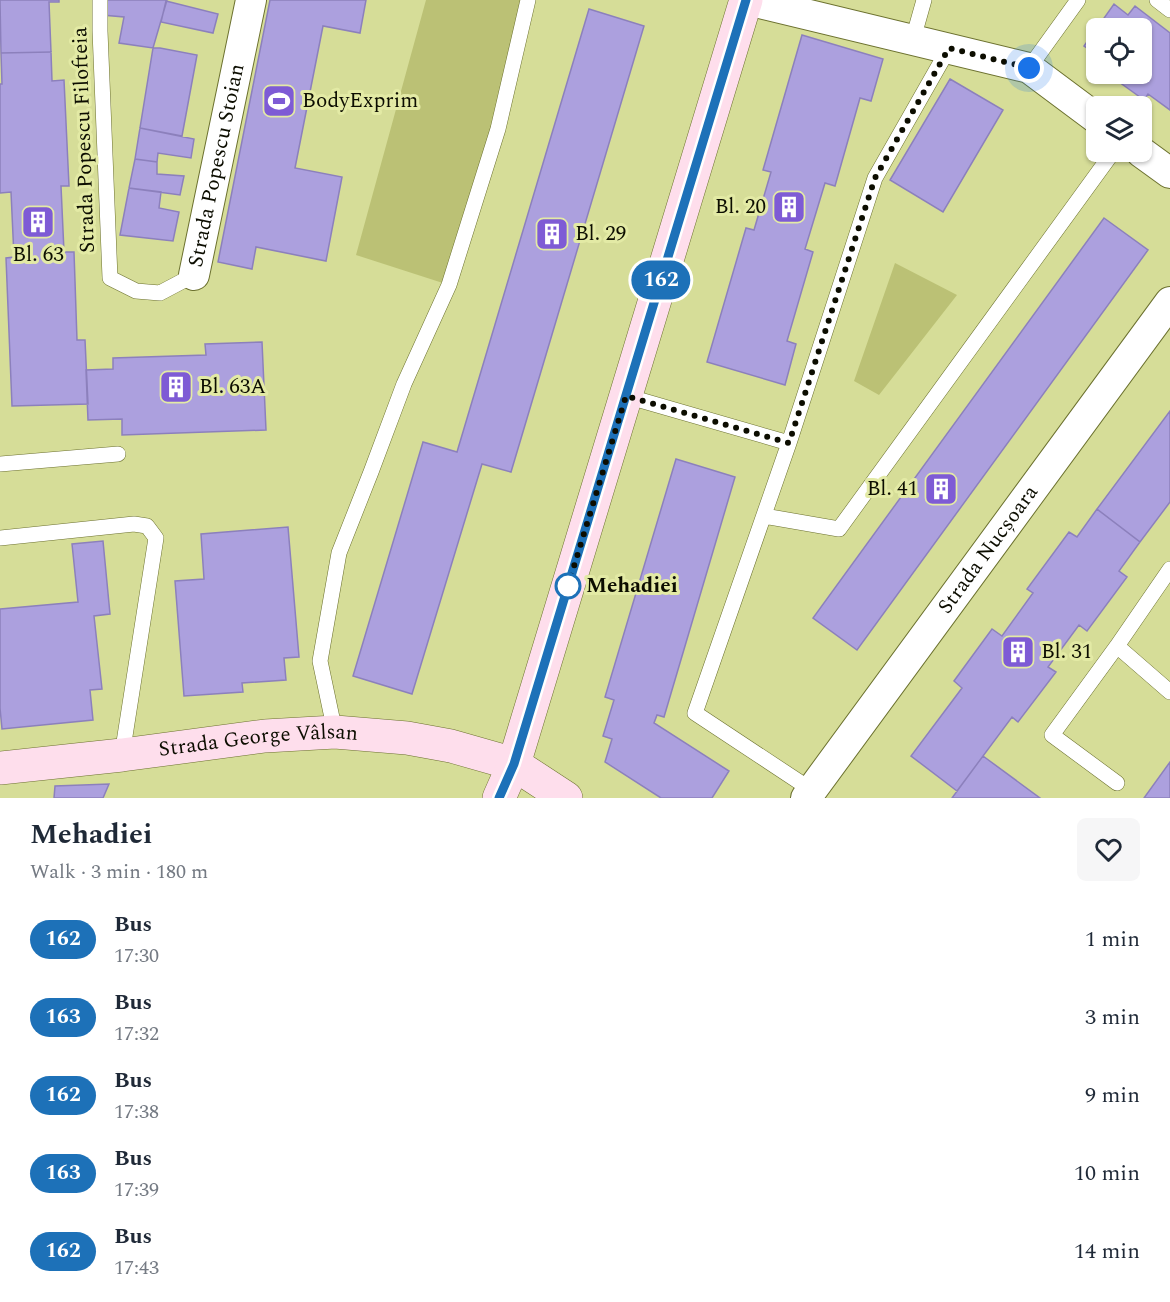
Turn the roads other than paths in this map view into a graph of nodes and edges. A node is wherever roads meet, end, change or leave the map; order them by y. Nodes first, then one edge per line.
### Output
1 (100, 0) edge
2 (250, 0) edge
3 (528, 0) edge
4 (747, 0) edge
5 (924, 0) edge
6 (1078, 0) edge
7 (1157, 0) edge
8 (1170, 10) edge
9 (913, 39) junction
10 (949, 48) junction
11 (1029, 68) junction
12 (1086, 111) edge
13 (1152, 160) edge
14 (1106, 162) edge
15 (1170, 173) edge
16 (194, 275) joint
17 (110, 278) joint
18 (1170, 302) edge
19 (626, 396) junction
20 (789, 443) junction
21 (118, 454) dead end
22 (0, 464) edge
23 (764, 516) junction
24 (0, 538) edge
25 (1170, 569) edge
26 (1117, 646) junction
27 (1170, 692) edge
28 (335, 732) junction
29 (122, 755) junction
30 (514, 764) junction
31 (0, 768) edge
32 (1117, 783) dead end
33 (814, 795) edge
34 (499, 798) edge
35 (517, 798) edge
36 (566, 798) edge

1 - 17 lane, Strada Popescu Filofteia
2 - 16 street, Strada Popescu Stoian
3 - 28 lane
4 - 9 street
4 - 19 street
5 - 9 lane
6 - 11 lane
7 - 8 lane
9 - 10 street
10 - 11 street
10 - 20 lane
11 - 12 street
13 - 15 street
14 - 23 lane
16 - 17 lane, Strada Popescu Stoian
18 - 33 street, Strada Nucșoara
19 - 20 lane
19 - 30 street
20 - 23 lane
21 - 22 lane
23 - 33 lane
24 - 29 lane
25 - 26 lane
26 - 27 lane
26 - 32 lane
28 - 29 street, Strada George Vâlsan
28 - 30 street, Strada George Vâlsan
29 - 31 street, Strada George Vâlsan
30 - 34 street
30 - 35 street
30 - 36 street, Strada George Vâlsan

